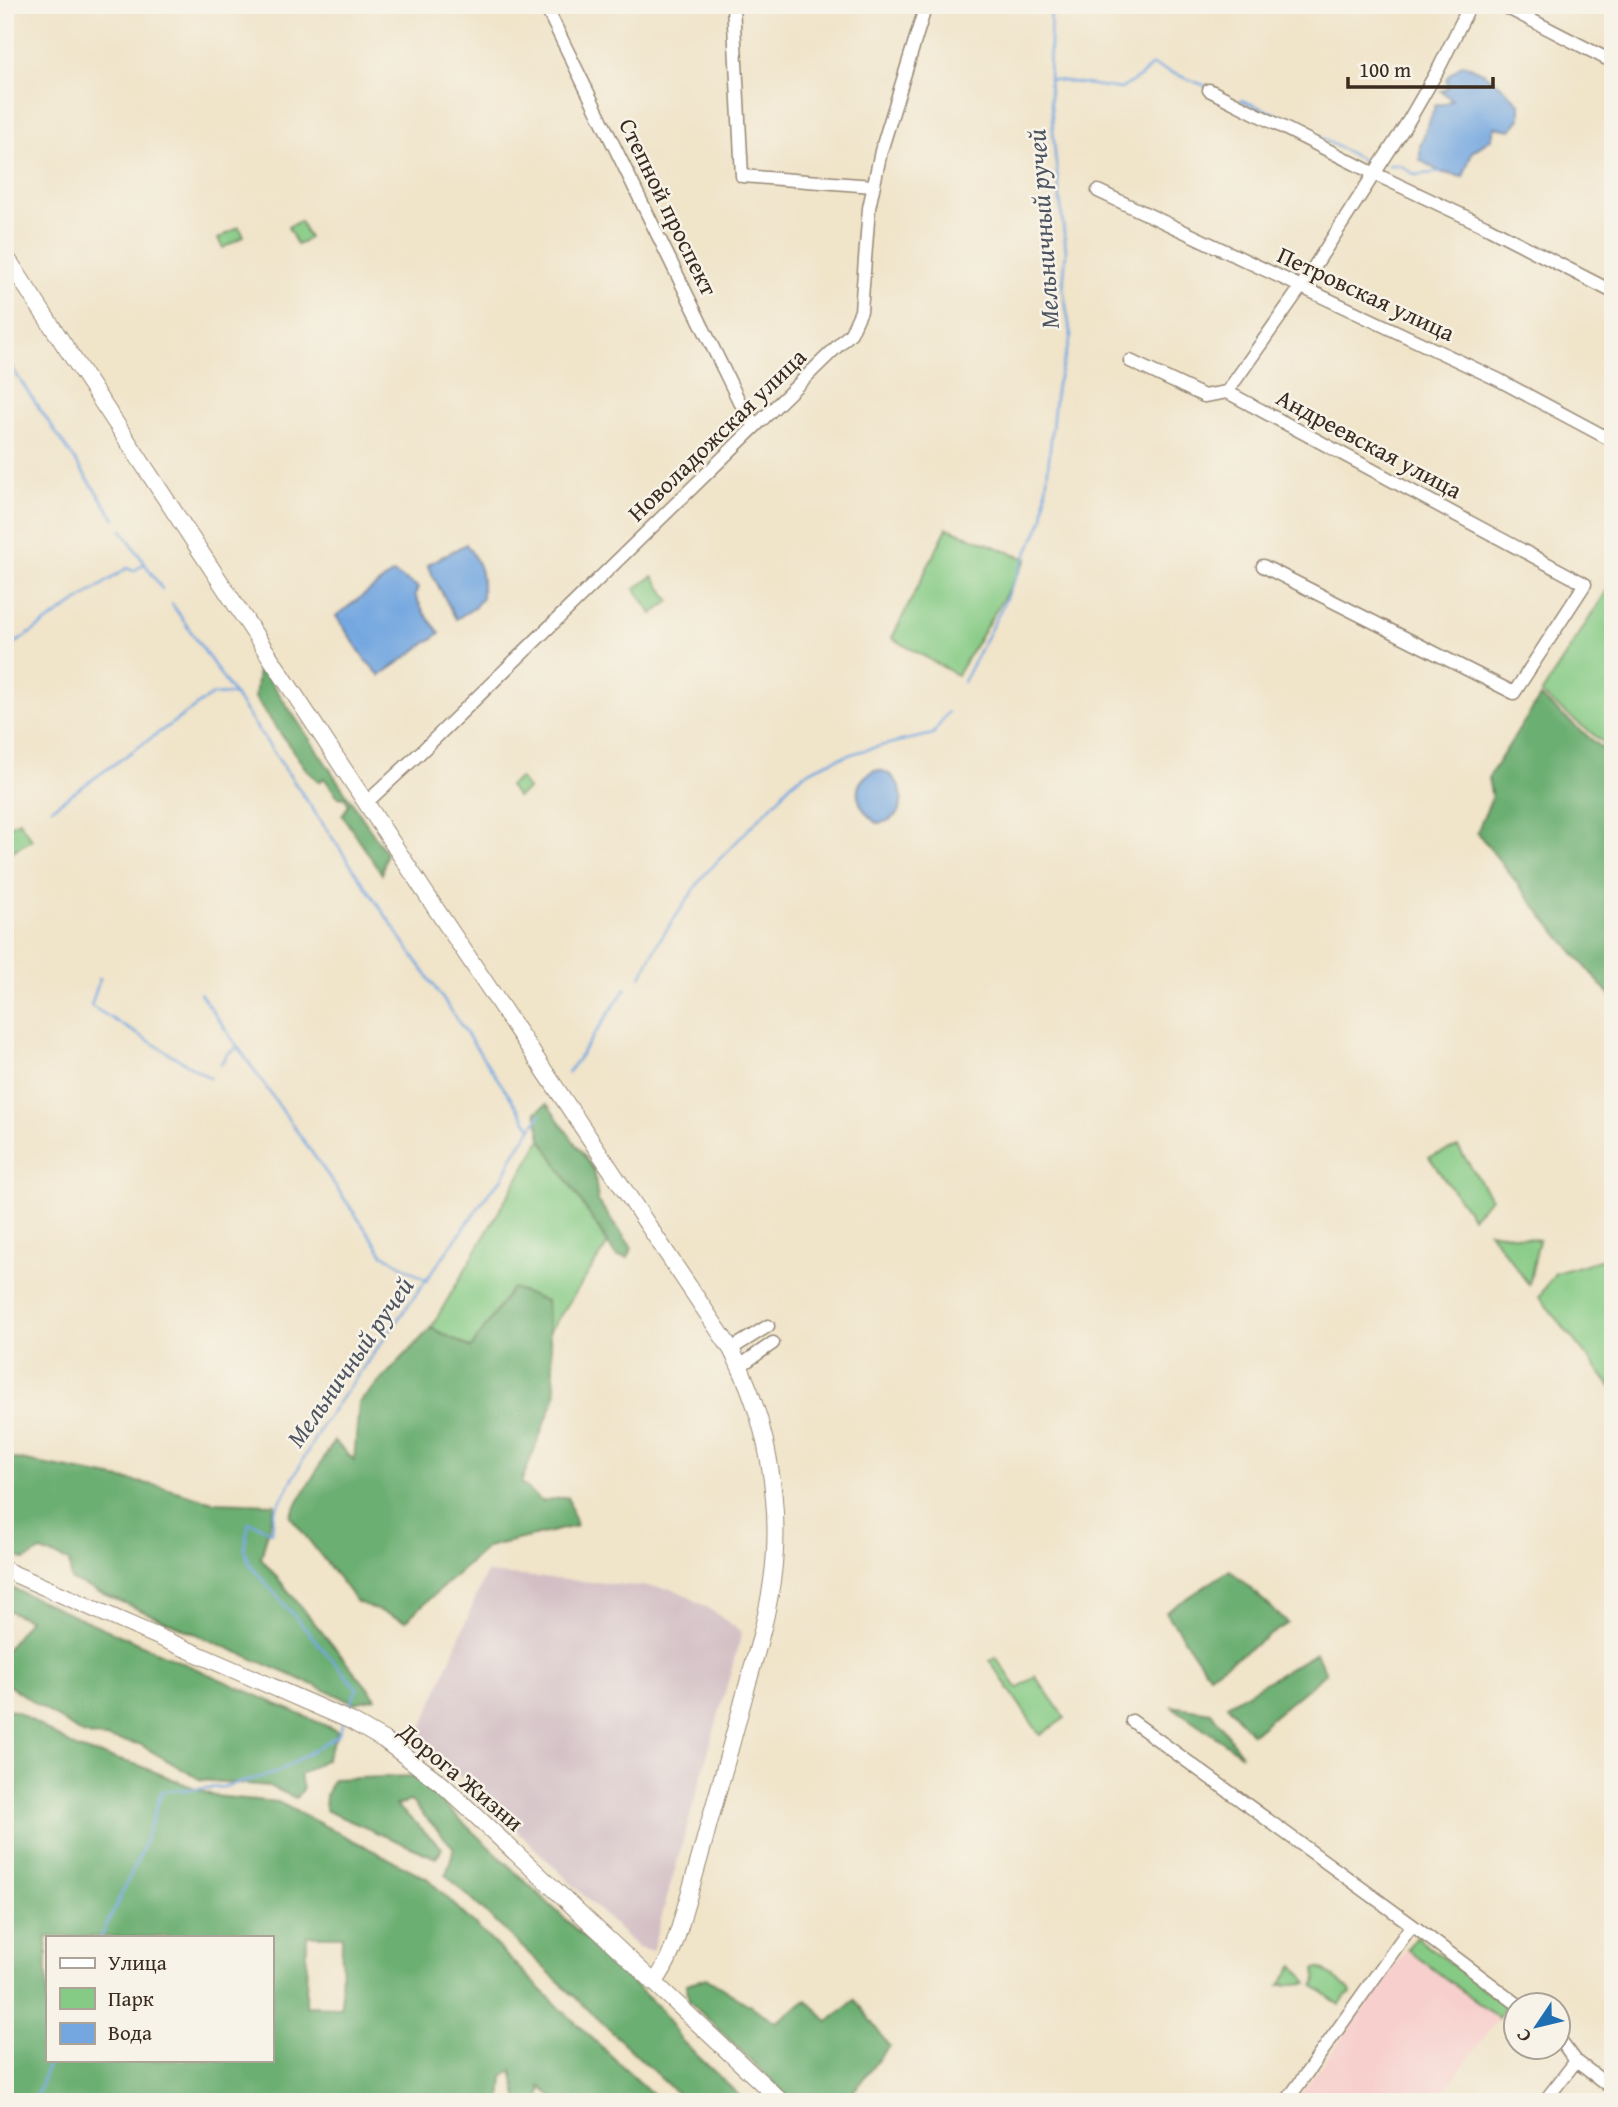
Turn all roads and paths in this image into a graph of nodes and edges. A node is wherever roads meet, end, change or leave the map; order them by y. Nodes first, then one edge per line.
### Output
1 (545, 5) edge
2 (733, 5) edge
3 (926, 5) edge
4 (1469, 5) edge
5 (1502, 5) edge
6 (1613, 62) edge
7 (1209, 90) dead end
8 (1373, 173) junction
9 (873, 186) junction
10 (1098, 191) dead end
11 (5, 255) edge
12 (1301, 287) junction
13 (1613, 292) edge
14 (1130, 361) dead end
15 (1227, 392) junction
16 (755, 426) junction
17 (1613, 441) edge
18 (1263, 566) dead end
19 (366, 802) junction
20 (768, 1326) dead end
21 (773, 1343) dead end
22 (730, 1349) junction
23 (740, 1366) junction
24 (5, 1570) edge
25 (1132, 1721) dead end
26 (1412, 1925) junction
27 (654, 1983) junction
28 (1502, 1992) edge
29 (1572, 2055) edge
30 (1576, 2060) junction
31 (1613, 2089) edge
32 (782, 2102) edge
33 (1286, 2102) edge
34 (1544, 2102) edge

1 - 16 street, Степной проспект
2 - 9 street
3 - 9 street, Новоладожская улица
4 - 8 street
5 - 6 street
7 - 8 street
8 - 12 street
8 - 13 street
9 - 16 street, Новоладожская улица
10 - 12 street, Петровская улица
11 - 19 main road
12 - 15 street
12 - 17 street, Петровская улица
14 - 15 street, Андреевская улица
15 - 18 street, Андреевская улица
16 - 19 street, Новоладожская улица
19 - 22 main road
20 - 22 street
21 - 23 street
22 - 23 main road
23 - 27 main road
24 - 27 main road, Дорога Жизни
25 - 26 street
26 - 28 street
26 - 33 street
27 - 32 main road, Дорога Жизни
29 - 30 street
30 - 31 street
30 - 34 street

